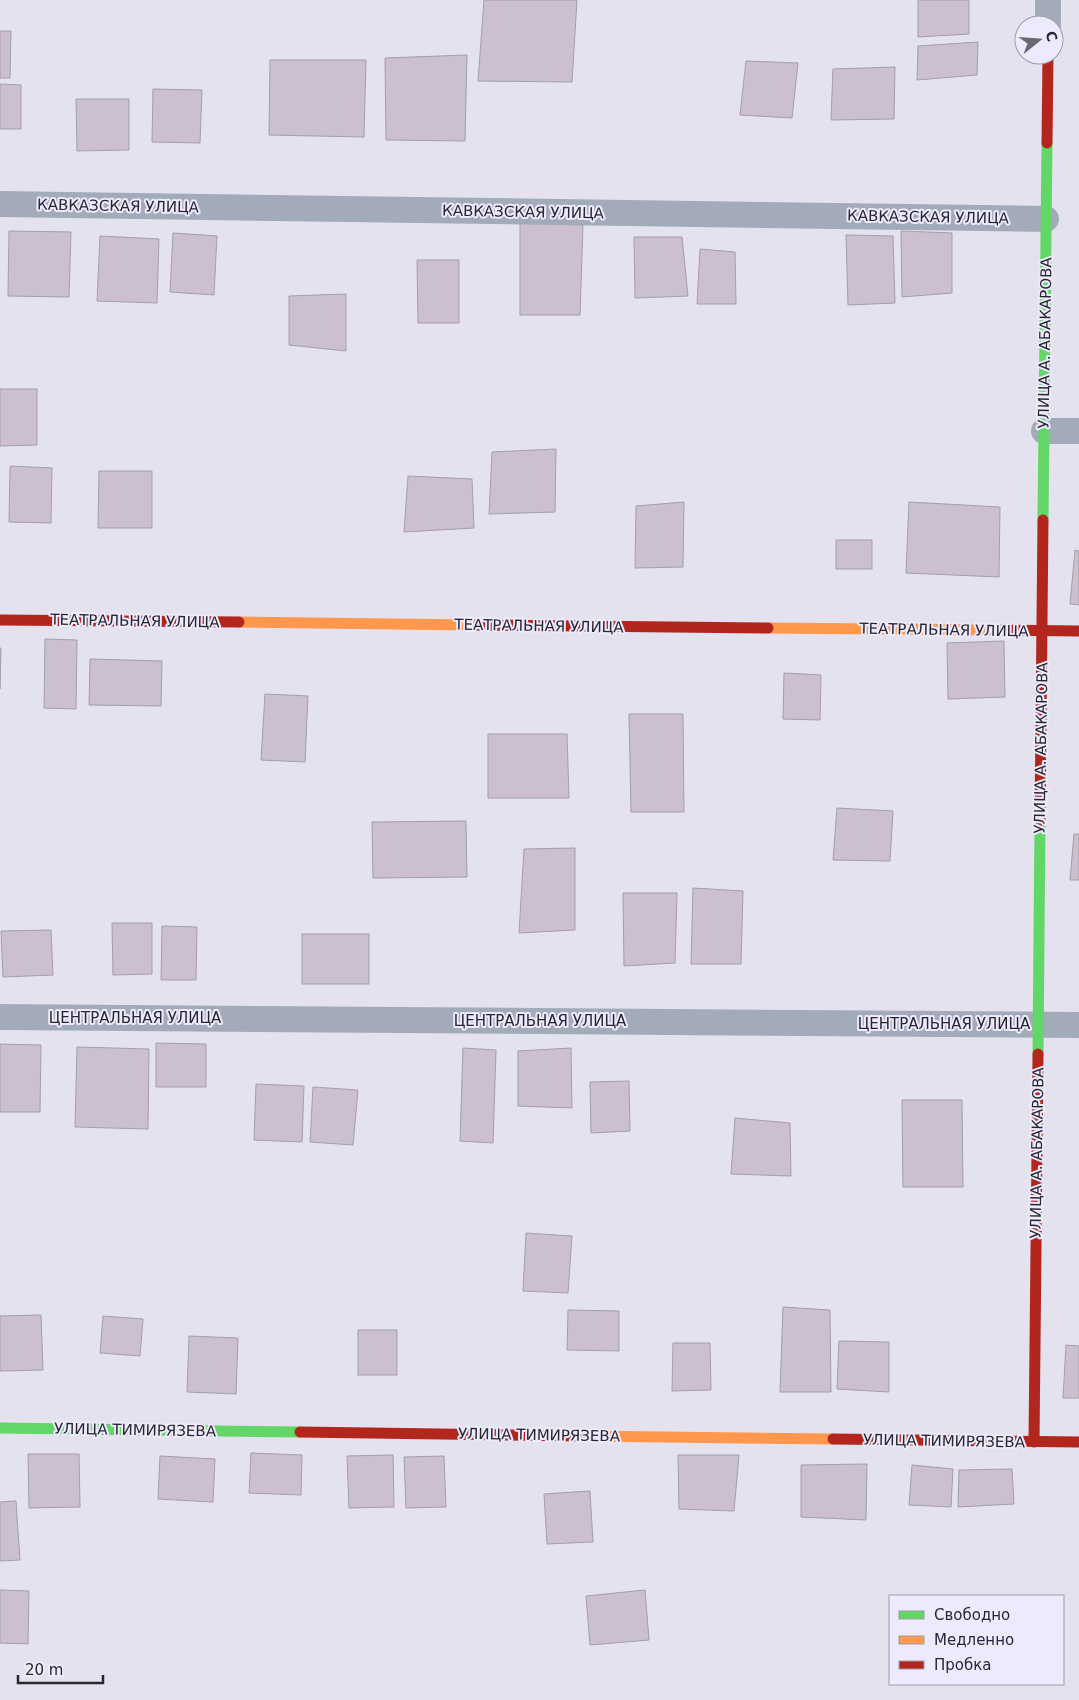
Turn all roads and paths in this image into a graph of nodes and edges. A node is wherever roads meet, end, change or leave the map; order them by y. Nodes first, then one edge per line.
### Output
1 (1048, 0) edge
2 (1048, 15) edge
3 (1048, 65) edge
4 (0, 204) edge
5 (1046, 219) junction
6 (1044, 431) junction
7 (1079, 431) edge
8 (0, 620) edge
9 (1042, 631) junction
10 (1079, 631) edge
11 (0, 1017) edge
12 (1039, 1025) junction
13 (1079, 1026) edge
14 (0, 1428) edge
15 (1034, 1442) junction
16 (1079, 1442) edge

1 - 2 street
3 - 5 street, УЛИЦА А. АБАКАРОВА
4 - 5 street, КАВКАЗСКАЯ УЛИЦА
5 - 6 street, УЛИЦА А. АБАКАРОВА
6 - 7 street
6 - 9 street, УЛИЦА А. АБАКАРОВА
8 - 9 street, ТЕАТРАЛЬНАЯ УЛИЦА
9 - 10 street, ТЕАТРАЛЬНАЯ УЛИЦА
9 - 12 street, УЛИЦА А. АБАКАРОВА
11 - 12 street, ЦЕНТРАЛЬНАЯ УЛИЦА
12 - 13 street, ЦЕНТРАЛЬНАЯ УЛИЦА
12 - 15 street, УЛИЦА А. АБАКАРОВА
14 - 15 street, УЛИЦА ТИМИРЯЗЕВА
15 - 16 street, УЛИЦА ТИМИРЯЗЕВА

